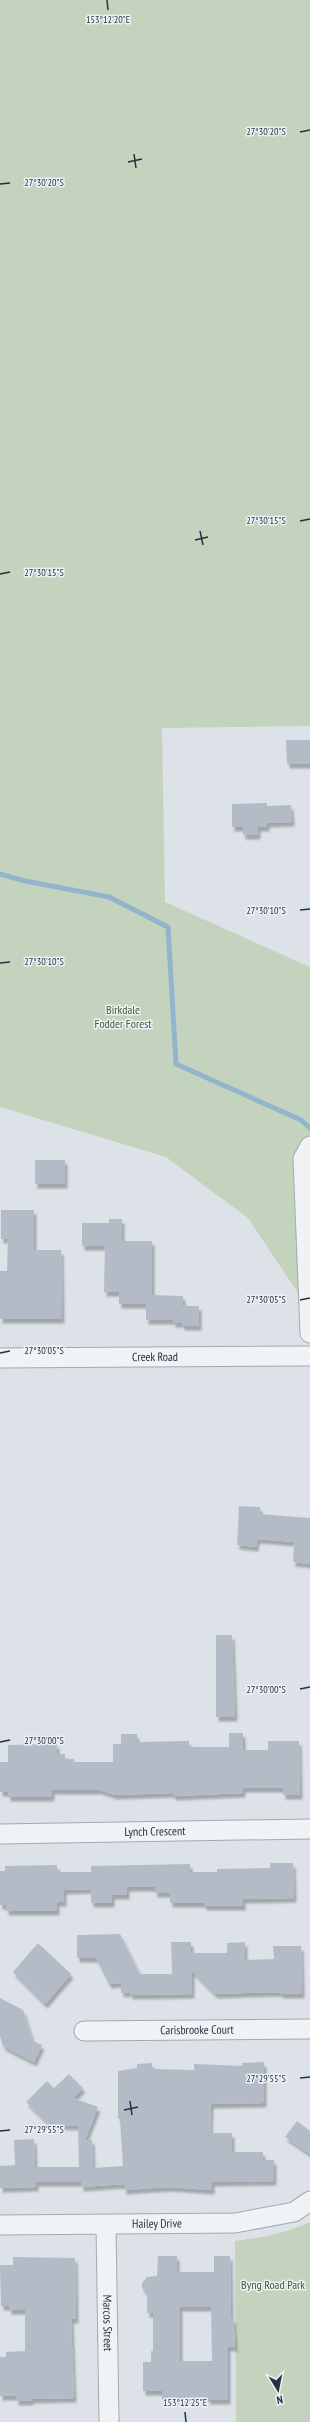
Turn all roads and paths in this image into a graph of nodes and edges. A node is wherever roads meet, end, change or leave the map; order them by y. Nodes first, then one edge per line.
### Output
1 (307, 1153) edge
2 (310, 1333) edge
3 (310, 1356) edge
4 (0, 1358) edge
5 (310, 1829) edge
6 (0, 1834) edge
7 (310, 2029) edge
8 (84, 2032) dead end
9 (310, 2202) edge
10 (0, 2225) edge
11 (106, 2225) junction
12 (109, 2422) edge

1 - 2 street
3 - 4 street, Creek Road
5 - 6 street, Lynch Crescent
7 - 8 street, Carisbrooke Court
9 - 11 street, Hailey Drive
10 - 11 street, Hailey Drive
11 - 12 street, Marcos Street

